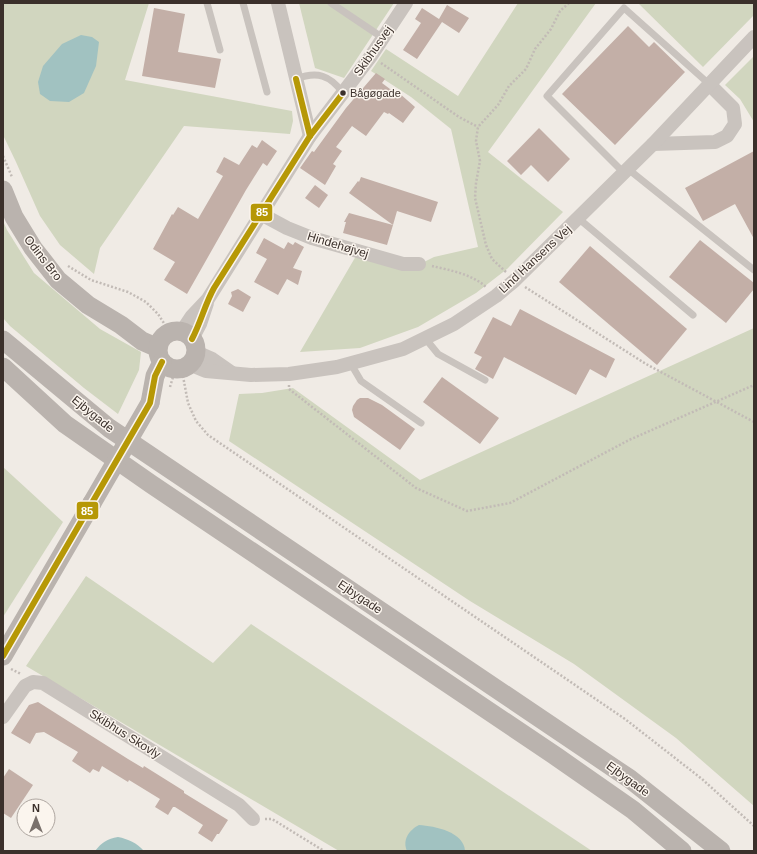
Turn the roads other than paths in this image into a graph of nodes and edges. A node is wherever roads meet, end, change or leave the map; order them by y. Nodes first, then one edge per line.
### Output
1 (207, 3) edge
2 (243, 3) edge
3 (278, 3) edge
4 (331, 3) edge
5 (406, 3) edge
6 (383, 38) junction
7 (754, 38) edge
8 (220, 50) dead end
9 (296, 79) junction
10 (709, 84) junction
11 (267, 92) dead end
12 (343, 93) junction
13 (310, 136) junction
14 (654, 144) junction
15 (626, 171) junction
16 (9, 187) edge
17 (261, 214) junction
18 (578, 218) junction
19 (419, 264) road end
20 (754, 270) edge
21 (693, 315) dead end
22 (426, 338) junction
23 (3, 340) edge
24 (177, 350) junction
25 (351, 364) junction
26 (3, 367) edge
27 (485, 380) dead end
28 (421, 423) dead end
29 (6, 662) edge
30 (3, 717) edge
31 (253, 819) road end
32 (682, 851) edge
33 (721, 851) edge

1 - 8 lane
2 - 11 lane
3 - 9 street
4 - 6 lane
5 - 6 street, Skibhusvej
6 - 12 street, Skibhusvej
7 - 10 street, Lind Hansens Vej
9 - 12 lane
9 - 13 street
10 - 14 street, Lind Hansens Vej
10 - 14 street
10 - 15 lane
12 - 13 street, Skibhusvej
13 - 17 street, Skibhusvej
14 - 15 street, Lind Hansens Vej
15 - 18 street, Lind Hansens Vej
15 - 20 lane
16 - 24 main road, Odins Bro
17 - 19 street, Hindehøjvej
17 - 24 street, Skibhusvej
18 - 21 lane
18 - 22 street, Lind Hansens Vej
22 - 25 street, Lind Hansens Vej
22 - 27 lane
23 - 33 main road, Ejbygade
24 - 25 street, Lind Hansens Vej
24 - 29 main road, Skibhusvej, bridge
25 - 28 lane
26 - 32 main road, Ejbygade
30 - 31 street, Skibhus Skovly

